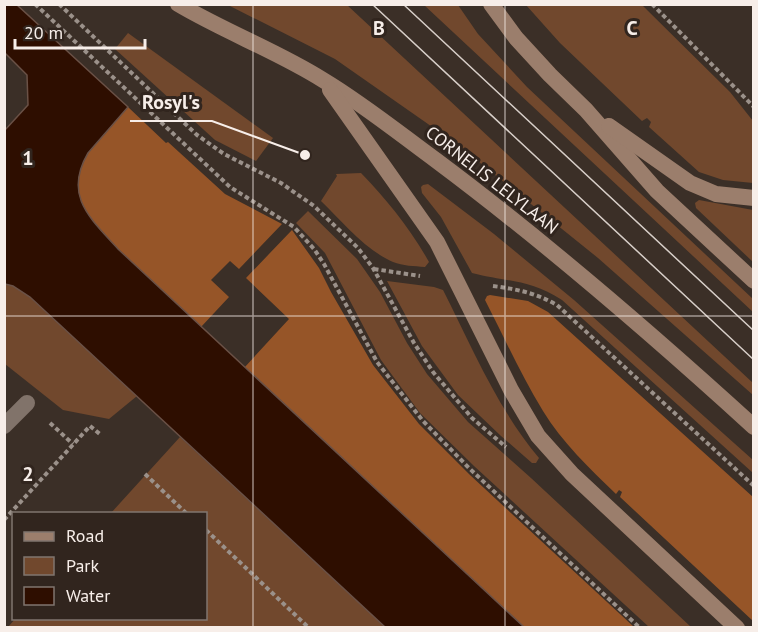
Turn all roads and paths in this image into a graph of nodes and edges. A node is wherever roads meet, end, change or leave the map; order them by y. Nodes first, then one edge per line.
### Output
1 (35, 4) edge
2 (59, 4) edge
3 (178, 4) edge
4 (490, 4) edge
5 (652, 4) edge
6 (322, 79) junction
7 (753, 106) edge
8 (586, 110) junction
9 (753, 198) edge
10 (373, 268) junction
11 (458, 281) junction
12 (753, 281) edge
13 (27, 403) dead end
14 (4, 426) edge
15 (753, 427) edge
16 (100, 435) dead end
17 (513, 453) dead end
18 (145, 474) dead end
19 (753, 486) edge
20 (187, 512) edge
21 (4, 520) edge
22 (207, 531) edge
23 (309, 627) edge
24 (640, 627) edge
25 (737, 627) edge

1 - 24 path
2 - 10 path
3 - 6 main road, CORNELIS LELYLAAN
4 - 8 main road
5 - 7 path
6 - 11 main road
6 - 15 main road, CORNELIS LELYLAAN
8 - 9 main road
8 - 12 main road
10 - 11 path
10 - 17 path
11 - 19 path
11 - 25 main road
13 - 14 street
16 - 21 path
18 - 20 path
22 - 23 path

